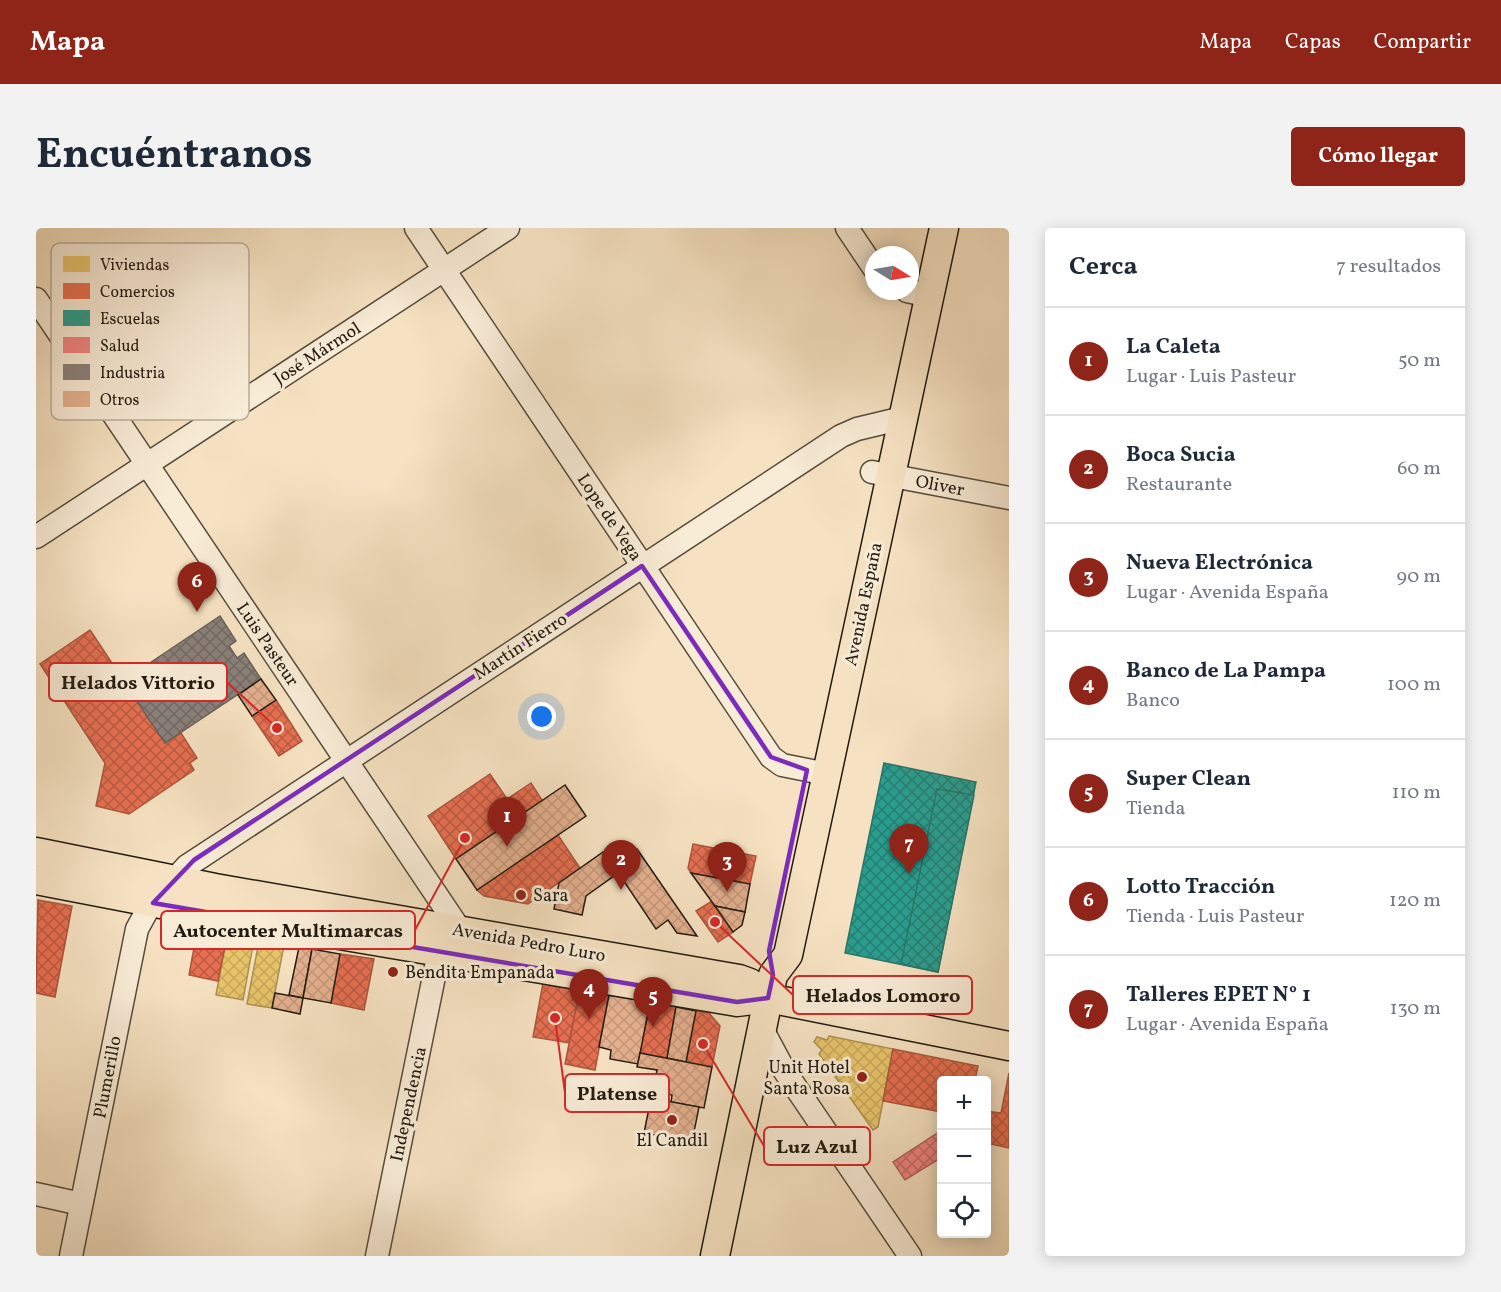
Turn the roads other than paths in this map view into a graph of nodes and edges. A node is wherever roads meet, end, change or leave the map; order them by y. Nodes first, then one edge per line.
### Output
1 (416, 228) edge
2 (508, 228) edge
3 (847, 228) edge
4 (924, 228) edge
5 (944, 228) edge
6 (865, 255) edge
7 (919, 269) edge
8 (444, 270) junction
9 (919, 286) edge
10 (36, 299) edge
11 (915, 300) edge
12 (51, 321) edge
13 (249, 397) edge
14 (117, 420) edge
15 (214, 420) edge
16 (893, 420) junction
17 (147, 464) junction
18 (881, 473) junction
19 (1009, 498) edge
20 (36, 537) edge
21 (642, 566) junction
22 (346, 760) junction
23 (817, 772) junction
24 (36, 852) edge
25 (36, 880) edge
26 (174, 880) junction
27 (153, 903) junction
28 (460, 930) junction
29 (439, 952) junction
30 (771, 986) junction
31 (762, 1029) junction
32 (1009, 1046) edge
33 (36, 1194) edge
34 (81, 1204) junction
35 (71, 1256) edge
36 (377, 1256) edge
37 (715, 1256) edge
38 (910, 1256) edge

1 - 8 street, Lope de Vega
2 - 8 street, José Mármol
3 - 6 street
4 - 7 main road, Avenida España
5 - 9 main road, Avenida España
8 - 13 street, José Mármol
8 - 21 street, Lope de Vega
10 - 12 street, Luis Pasteur
11 - 16 main road, Avenida España
14 - 17 street, Luis Pasteur
15 - 17 street, José Mármol
16 - 18 main road, Avenida España
16 - 21 street, Martín Fierro
17 - 20 street, José Mármol
17 - 22 street, Luis Pasteur
18 - 19 street, Oliver
18 - 23 main road, Avenida España
21 - 22 street, Martín Fierro
21 - 23 street, Lope de Vega
22 - 26 street, Martín Fierro
22 - 28 street, Luis Pasteur
23 - 30 main road, Avenida España
24 - 26 main road, Avenida Pedro Luro
25 - 27 main road, Avenida Pedro Luro
26 - 27 street, Martín Fierro
26 - 28 main road, Avenida Pedro Luro
27 - 29 main road, Avenida Pedro Luro
27 - 34 street, Plumerillo
28 - 30 main road, Avenida Pedro Luro
29 - 30 main road, Avenida Pedro Luro
29 - 36 street, Independencia
30 - 31 main road
30 - 32 main road, Avenida Pedro Luro
31 - 37 main road
31 - 38 street
33 - 34 street
34 - 35 street, Plumerillo

